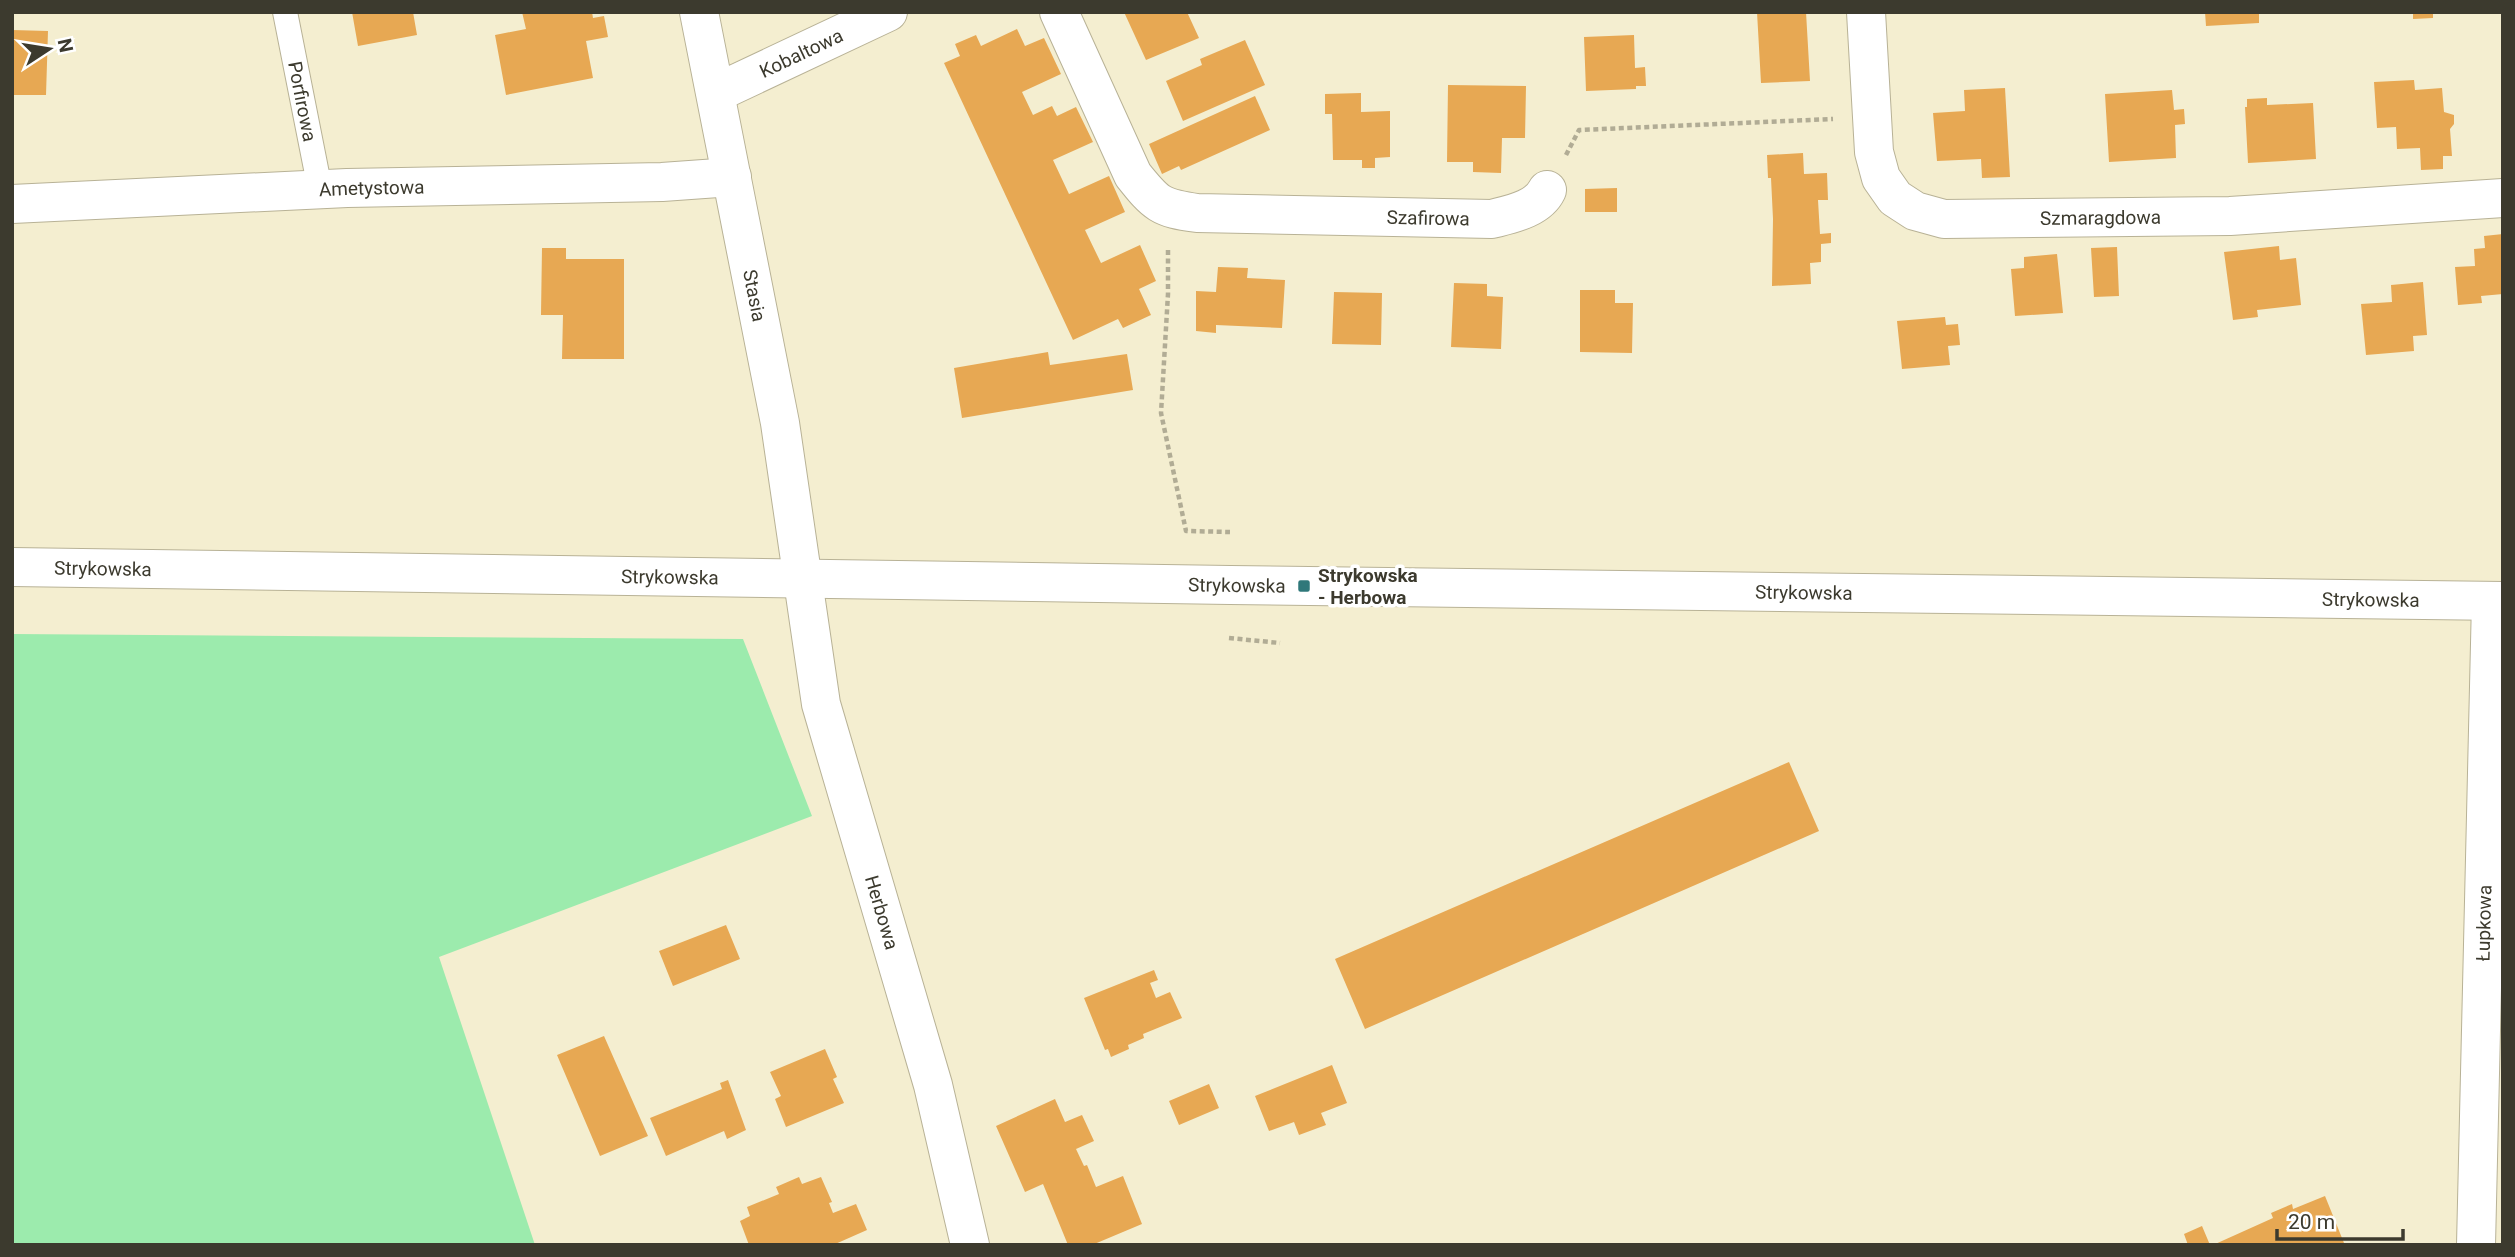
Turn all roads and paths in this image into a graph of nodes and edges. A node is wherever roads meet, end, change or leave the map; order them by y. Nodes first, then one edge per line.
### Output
1 (285, 12) edge
2 (699, 12) edge
3 (888, 12) edge
4 (1059, 12) edge
5 (1866, 12) edge
6 (716, 93) junction
7 (1872, 117) junction
8 (732, 177) junction
9 (320, 189) junction
10 (1547, 190) joint
11 (2503, 198) edge
12 (12, 204) edge
13 (1168, 209) junction
14 (1230, 532) dead end
15 (12, 567) edge
16 (803, 579) junction
17 (2497, 601) edge
18 (1229, 638) dead end
19 (1280, 643) dead end
20 (970, 1245) edge
21 (2476, 1245) edge

1 - 9 lane, Porfirowa
2 - 6 street, Stasia
3 - 6 street, Kobaltowa
4 - 13 street
5 - 7 street, Szmaragdowa
6 - 8 street, Stasia
7 - 10 path
7 - 11 street, Szmaragdowa
8 - 9 street, Ametystowa
8 - 16 street, Stasia
9 - 12 street, Ametystowa
10 - 13 street, Szafirowa
13 - 14 path
15 - 16 street, Strykowska
16 - 17 street, Strykowska
16 - 20 street, Herbowa
17 - 21 street, Łupkowa
18 - 19 path

